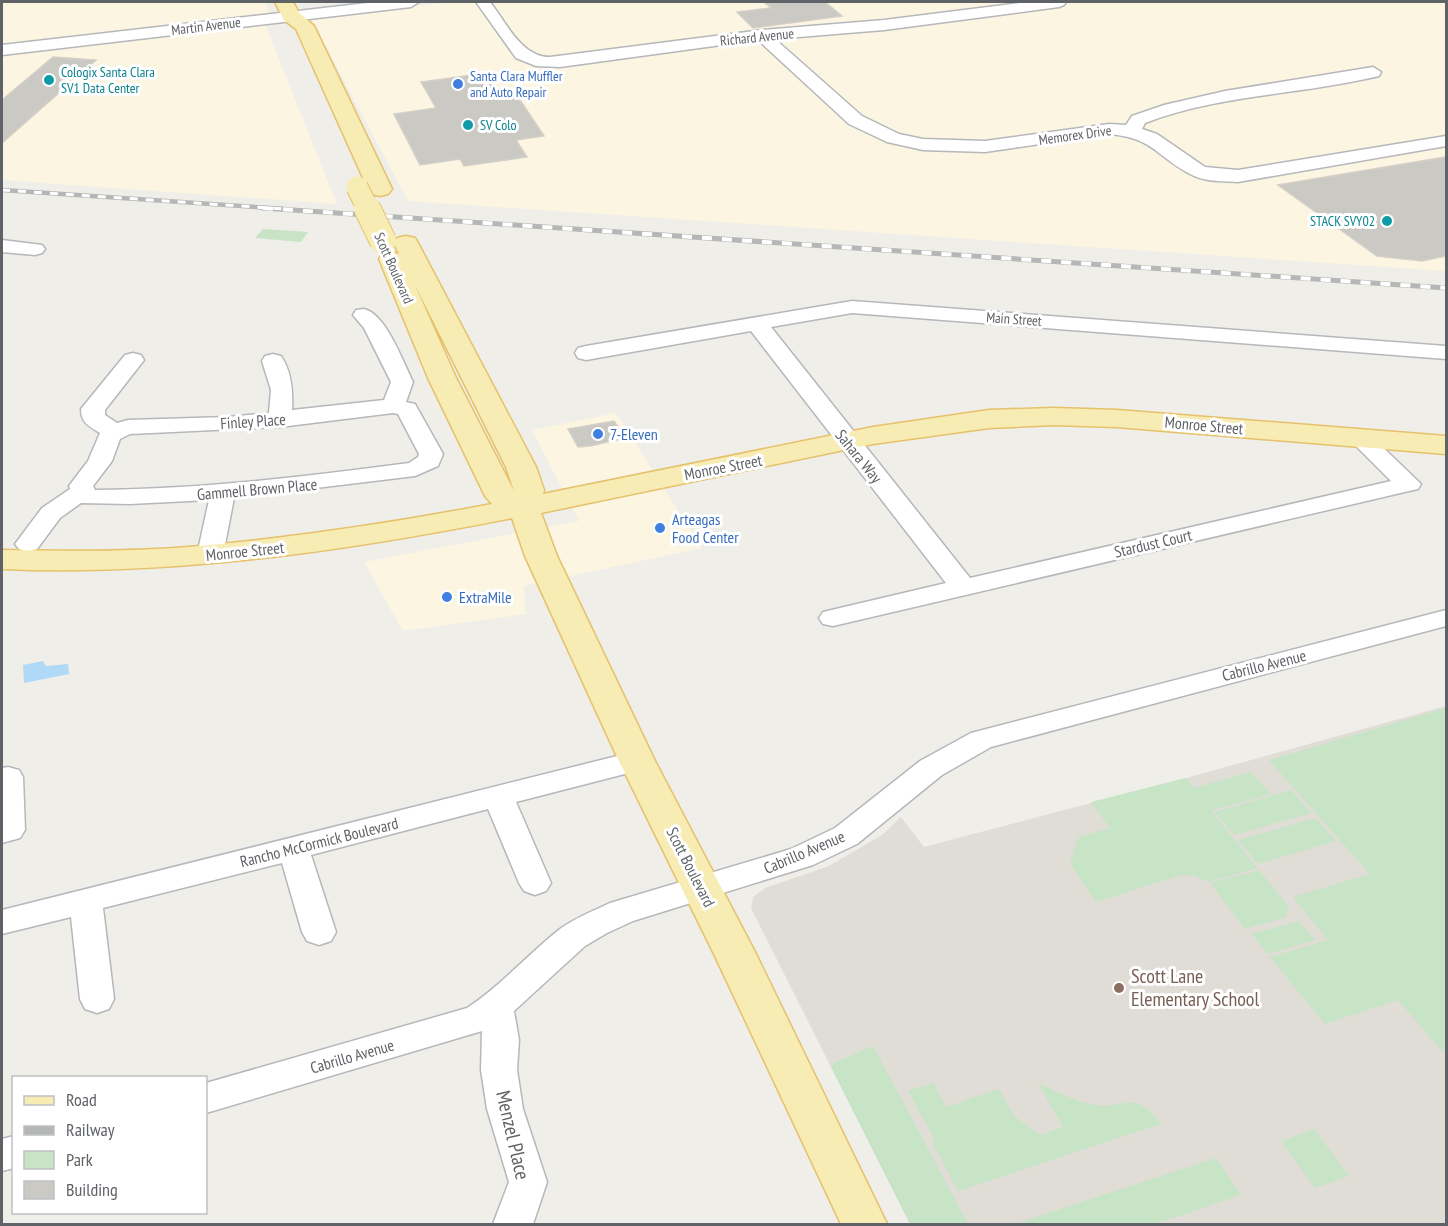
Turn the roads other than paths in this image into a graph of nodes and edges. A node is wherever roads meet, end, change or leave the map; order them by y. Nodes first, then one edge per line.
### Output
1 (411, 2) edge
2 (483, 2) edge
3 (1059, 2) edge
4 (287, 9) edge
5 (762, 35) junction
6 (2, 50) edge
7 (1373, 72) dead end
8 (1132, 131) junction
9 (1446, 141) edge
10 (394, 242) junction
11 (2, 246) edge
12 (35, 249) dead end
13 (364, 315) dead end
14 (756, 324) junction
15 (1446, 352) edge
16 (586, 353) dead end
17 (132, 360) dead end
18 (273, 361) dead end
19 (393, 406) junction
20 (280, 420) junction
21 (113, 431) junction
22 (1361, 439) junction
23 (848, 442) junction
24 (1446, 445) edge
25 (477, 448) junction
26 (521, 467) junction
27 (607, 490) junction
28 (83, 492) junction
29 (223, 494) junction
30 (524, 508) junction
31 (378, 535) junction
32 (28, 544) dead end
33 (210, 555) junction
34 (2, 560) edge
35 (963, 587) junction
36 (833, 618) dead end
37 (1446, 618) edge
38 (638, 761) junction
39 (8, 777) dead end
40 (498, 796) junction
41 (2, 832) edge
42 (293, 848) junction
43 (535, 884) dead end
44 (702, 889) junction
45 (86, 901) junction
46 (2, 922) edge
47 (319, 932) dead end
48 (98, 999) dead end
49 (496, 1007) junction
50 (207, 1098) edge
51 (512, 1224) edge
52 (864, 1224) edge

1 - 4 street, Martin Avenue
2 - 5 street, Richard Avenue
3 - 5 street, Richard Avenue
4 - 6 street, Martin Avenue
4 - 10 main road, Scott Boulevard
5 - 8 street, Memorex Drive
7 - 8 street
8 - 9 street, Memorex Drive
10 - 25 main road, Scott Boulevard
10 - 26 main road, Scott Boulevard
11 - 12 street
13 - 19 street
14 - 15 street, Main Street
14 - 16 street, Main Street
14 - 23 street, Sahara Way
17 - 21 street
18 - 20 street
19 - 20 street, Finley Place
19 - 29 street, Gammell Brown Place
20 - 21 street, Finley Place
21 - 28 street
22 - 23 main road, Monroe Street
22 - 24 main road, Monroe Street
22 - 35 street, Stardust Court
23 - 27 main road, Monroe Street
23 - 35 street, Sahara Way
25 - 30 main road, Scott Boulevard
25 - 31 main road
26 - 27 main road
26 - 30 main road, Scott Boulevard
27 - 30 main road, Monroe Street
28 - 29 street, Gammell Brown Place
28 - 32 street
29 - 33 street
30 - 31 main road, Monroe Street
30 - 38 main road, Scott Boulevard
31 - 33 main road, Monroe Street
33 - 34 main road, Monroe Street
35 - 36 street, Stardust Court
37 - 44 street, Cabrillo Avenue
38 - 40 street, Rancho McCormick Boulevard
38 - 44 main road, Scott Boulevard
39 - 41 street
40 - 42 street, Rancho McCormick Boulevard
40 - 43 street
42 - 45 street, Rancho McCormick Boulevard
42 - 47 street
44 - 49 street, Cabrillo Avenue
44 - 52 main road, Scott Boulevard
45 - 46 street, Rancho McCormick Boulevard
45 - 48 street
49 - 50 street, Cabrillo Avenue
49 - 51 street, Menzel Place

